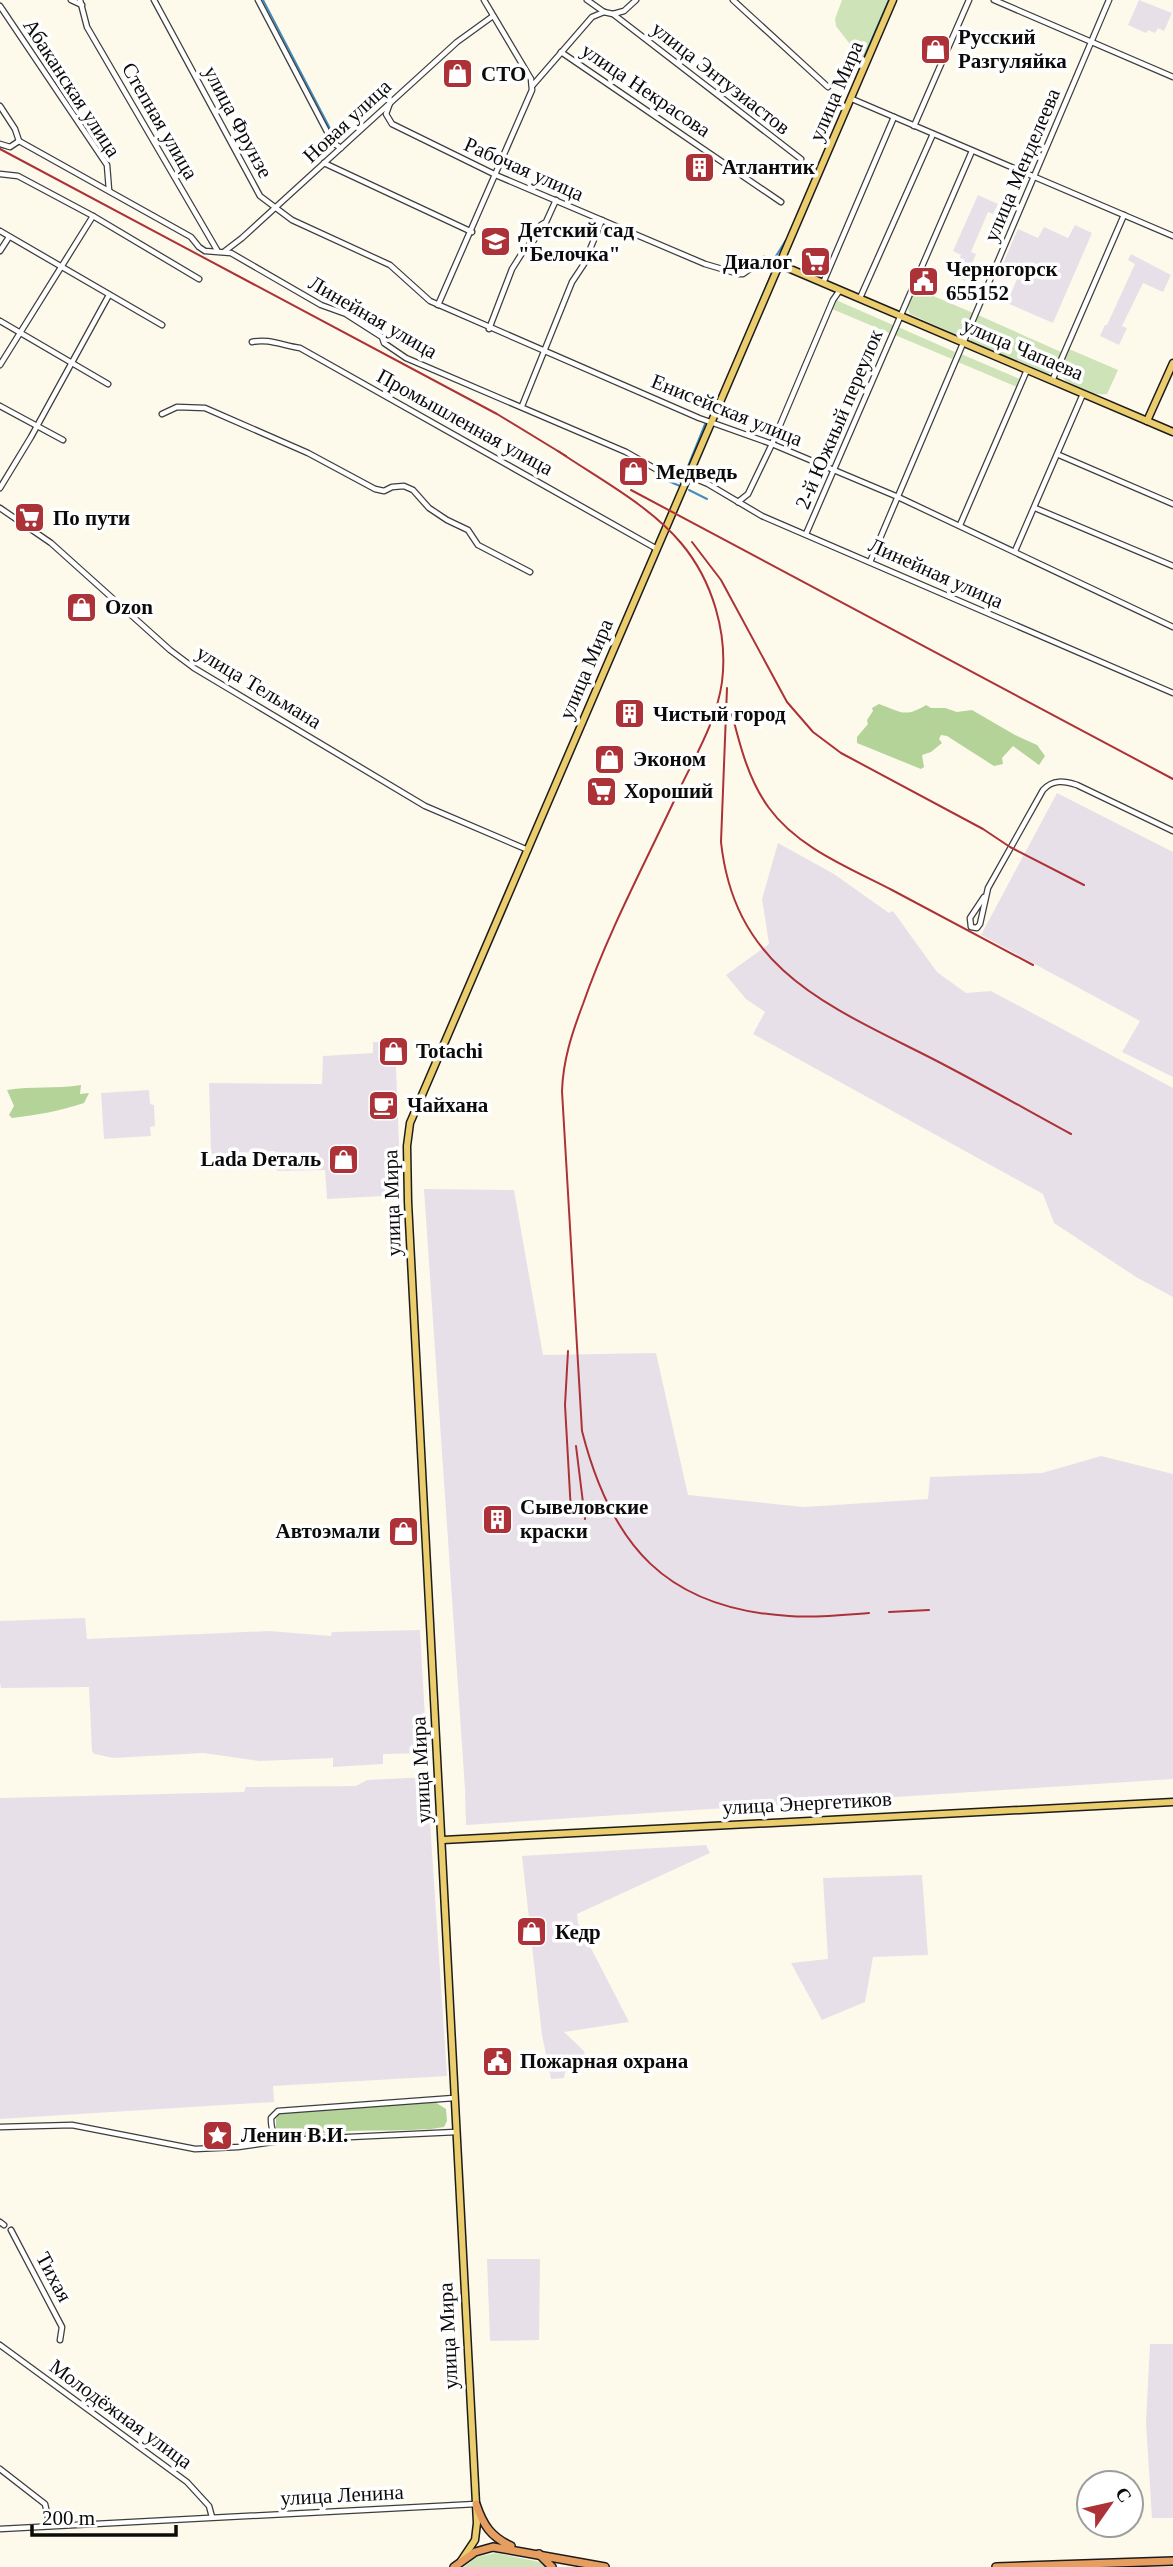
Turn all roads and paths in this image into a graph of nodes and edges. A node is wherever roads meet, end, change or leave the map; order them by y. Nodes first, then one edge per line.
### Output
1 (71, 0) edge
2 (154, 0) edge
3 (258, 0) edge
4 (484, 0) edge
5 (587, 0) edge
6 (636, 0) edge
7 (733, 0) edge
8 (893, 0) edge
9 (969, 0) edge
10 (994, 0) edge
11 (1109, 0) edge
12 (82, 3) edge
13 (0, 5) edge
14 (604, 12) junction
15 (613, 14) junction
16 (493, 16) junction
17 (1091, 42) junction
18 (561, 52) junction
19 (526, 70) junction
20 (543, 71) junction
21 (1173, 77) edge
22 (533, 86) junction
23 (828, 87) dead end
24 (852, 99) junction
25 (390, 103) junction
26 (0, 106) edge
27 (894, 117) junction
28 (915, 126) junction
29 (933, 134) junction
30 (19, 141) junction
31 (3, 146) edge
32 (341, 148) junction
33 (972, 151) junction
34 (801, 159) dead end
35 (324, 163) junction
36 (497, 172) junction
37 (0, 174) edge
38 (1033, 177) junction
39 (109, 190) junction
40 (556, 200) junction
41 (781, 202) dead end
42 (274, 209) junction
43 (1124, 215) junction
44 (93, 216) junction
45 (602, 220) junction
46 (0, 231) edge
47 (472, 232) junction
48 (1173, 236) edge
49 (9, 237) junction
50 (0, 251) edge
51 (217, 251) junction
52 (224, 251) junction
53 (764, 252) dead end
54 (764, 259) junction
55 (781, 265) junction
56 (62, 268) junction
57 (199, 279) dead end
58 (823, 283) junction
59 (840, 290) junction
60 (109, 295) junction
61 (860, 298) junction
62 (426, 299) joint
63 (438, 305) junction
64 (901, 316) junction
65 (0, 321) edge
66 (162, 326) dead end
67 (489, 328) junction
68 (20, 332) junction
69 (252, 342) dead end
70 (963, 342) junction
71 (544, 351) junction
72 (72, 361) junction
73 (1173, 363) edge
74 (0, 365) edge
75 (1027, 370) junction
76 (1052, 381) junction
77 (108, 384) dead end
78 (1083, 394) junction
79 (0, 406) edge
80 (522, 406) junction
81 (162, 414) dead end
82 (1147, 421) junction
83 (712, 422) junction
84 (36, 426) junction
85 (1173, 432) edge
86 (63, 440) dead end
87 (772, 444) junction
88 (1059, 455) junction
89 (834, 471) junction
90 (688, 479) junction
91 (0, 488) edge
92 (898, 498) junction
93 (738, 503) junction
94 (1173, 504) edge
95 (0, 508) edge
96 (1035, 508) junction
97 (960, 525) junction
98 (806, 534) junction
99 (657, 550) junction
100 (1016, 551) junction
101 (870, 562) junction
102 (1173, 566) edge
103 (530, 572) dead end
104 (1173, 627) edge
105 (1173, 693) edge
106 (1173, 831) edge
107 (529, 850) junction
108 (984, 897) junction
109 (1173, 1802) edge
110 (443, 1840) junction
111 (454, 2098) junction
112 (0, 2127) edge
113 (456, 2132) junction
114 (286, 2140) junction
115 (11, 2230) dead end
116 (60, 2340) dead end
117 (0, 2345) edge
118 (0, 2469) edge
119 (476, 2504) junction
120 (212, 2517) junction
121 (50, 2526) junction
122 (0, 2529) edge
123 (522, 2551) junction
124 (538, 2554) junction
125 (1173, 2561) edge
126 (457, 2565) edge
127 (552, 2567) edge
128 (605, 2567) edge
129 (996, 2567) edge

1 - 12 street, Степная улица
2 - 42 street, улица Фрунзе
3 - 32 street
4 - 16 street
5 - 14 street, улица Энтузиастов
6 - 15 street
7 - 23 street
8 - 24 main road, улица Мира
9 - 28 street
10 - 17 street
11 - 17 street, улица Менделеева
12 - 51 street, Степная улица
13 - 39 street, Абаканская улица
14 - 15 street, улица Энтузиастов
14 - 18 street
15 - 34 street, улица Энтузиастов
16 - 19 street
16 - 25 street, Новая улица
17 - 21 street
17 - 38 street, улица Менделеева
18 - 20 street
18 - 41 street, улица Некрасова
19 - 20 street
19 - 22 street
20 - 22 street
22 - 36 street
24 - 27 street
24 - 55 main road, улица Мира
25 - 32 street, Новая улица
25 - 36 street, Рабочая улица
26 - 30 street
27 - 28 street
27 - 58 street
28 - 29 street
29 - 33 street
29 - 61 street
30 - 31 street
30 - 39 street, Линейная улица
32 - 35 street, Новая улица
33 - 38 street
33 - 64 street, 2-й Южный переулок
35 - 42 street, Новая улица
35 - 47 street
36 - 40 street, Рабочая улица
36 - 47 street
37 - 44 street
38 - 43 street
38 - 70 street, улица Менделеева
39 - 51 street, Линейная улица
40 - 45 street, Рабочая улица
40 - 67 street
42 - 52 street, Новая улица
42 - 62 street, улица Фрунзе
43 - 48 street
43 - 76 street
44 - 56 street
44 - 57 street
45 - 54 street, Рабочая улица
45 - 71 street
46 - 49 street
47 - 63 street
49 - 50 street
49 - 56 street
51 - 52 street, Линейная улица
52 - 80 street, Линейная улица
53 - 54 street
54 - 55 street
55 - 58 main road, улица Чапаева
55 - 83 main road, улица Мира
56 - 60 street
56 - 68 street
58 - 59 main road, улица Чапаева
59 - 61 main road, улица Чапаева
59 - 87 street
60 - 66 street
60 - 72 street
61 - 64 main road, улица Чапаева
62 - 63 street, Енисейская улица
63 - 67 street, Енисейская улица
64 - 70 main road, улица Чапаева
64 - 89 street, 2-й Южный переулок
65 - 68 street
67 - 71 street, Енисейская улица
68 - 72 street
68 - 74 street
69 - 99 street, Промышленная улица
70 - 75 main road, улица Чапаева
70 - 92 street, улица Менделеева
71 - 80 street
71 - 83 street, Енисейская улица
72 - 77 street
72 - 84 street
73 - 82 main road
75 - 76 main road, улица Чапаева
75 - 97 street
76 - 78 main road, улица Чапаева
78 - 82 main road, улица Чапаева
78 - 88 street
79 - 84 street
80 - 90 street, Линейная улица
81 - 103 street
82 - 85 main road, улица Чапаева
83 - 87 street, Енисейская улица
83 - 90 main road, улица Мира
84 - 86 street
84 - 91 street
87 - 89 street, Енисейская улица
87 - 93 street
88 - 94 street
88 - 96 street
89 - 92 street, Енисейская улица
89 - 98 street, 2-й Южный переулок
90 - 93 street, Линейная улица
90 - 99 main road, улица Мира
92 - 97 street, Енисейская улица
92 - 101 street, улица Менделеева
93 - 98 street, Линейная улица
95 - 107 street, улица Тельмана
96 - 100 street
96 - 102 street
97 - 100 street, Енисейская улица
98 - 101 street, Линейная улица
99 - 107 main road, улица Мира
100 - 104 street, Енисейская улица
101 - 105 street, Линейная улица
106 - 108 street
107 - 110 main road, улица Мира
108 - 108 street
109 - 110 main road, улица Энергетиков
110 - 111 main road, улица Мира
111 - 113 main road, улица Мира
111 - 114 street
112 - 114 street
113 - 114 street
113 - 119 main road, улица Мира
115 - 116 street, Тихая
117 - 120 street, Молодёжная улица
118 - 121 street
119 - 120 street, улица Ленина
119 - 123 highway
119 - 126 main road, улица Мира
120 - 121 street, улица Ленина
121 - 122 street, улица Ленина
123 - 124 highway
123 - 126 highway
124 - 127 highway
124 - 128 highway
125 - 129 highway

